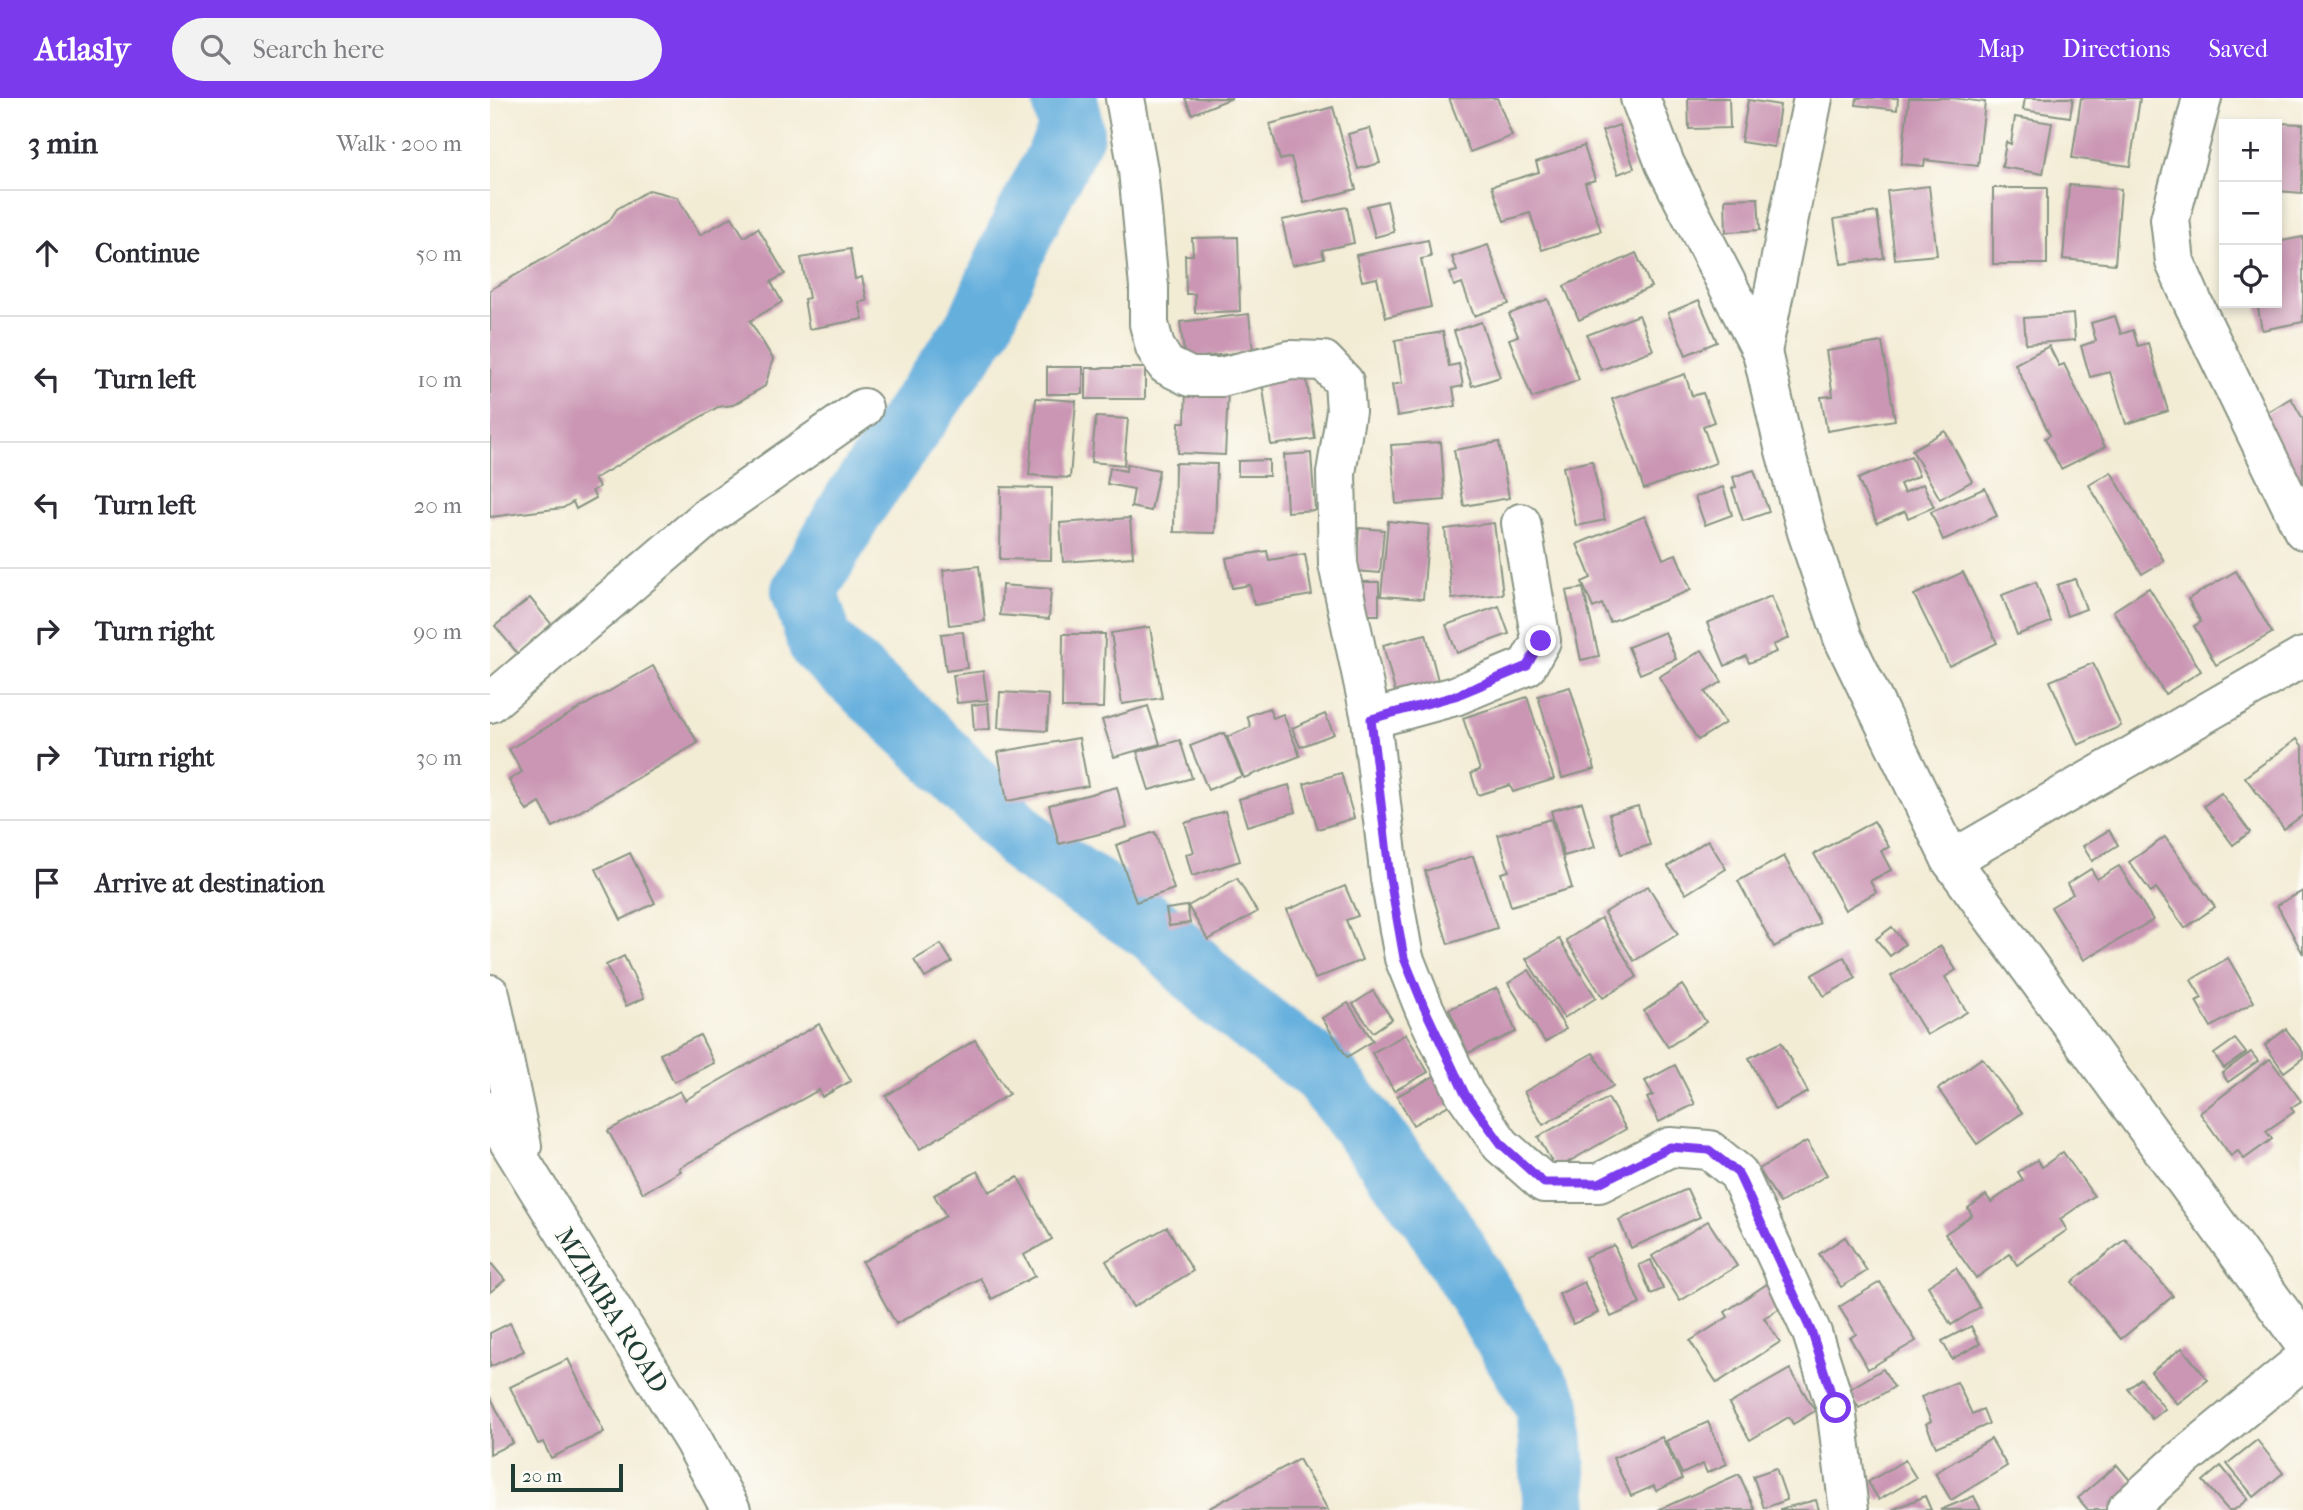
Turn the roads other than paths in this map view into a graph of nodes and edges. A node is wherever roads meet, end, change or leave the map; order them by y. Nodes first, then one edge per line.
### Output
1 (1125, 98) edge
2 (1640, 98) edge
3 (1813, 98) edge
4 (2203, 98) edge
5 (1762, 352) junction
6 (863, 408) dead end
7 (1521, 523) dead end
8 (2303, 530) edge
9 (2303, 657) edge
10 (490, 703) edge
11 (1371, 719) junction
12 (1951, 860) junction
13 (490, 994) edge
14 (490, 1111) edge
15 (528, 1175) junction
16 (2303, 1342) edge
17 (2303, 1360) edge
18 (731, 1510) edge
19 (1849, 1510) edge
20 (2126, 1510) edge

1 - 11 street
2 - 5 street
3 - 5 street
4 - 8 street
5 - 12 street
6 - 10 street
7 - 11 street
9 - 12 street
11 - 19 street
12 - 16 street
13 - 15 street
14 - 15 street, MZIMBA ROAD
15 - 18 street, MZIMBA ROAD
17 - 20 street

